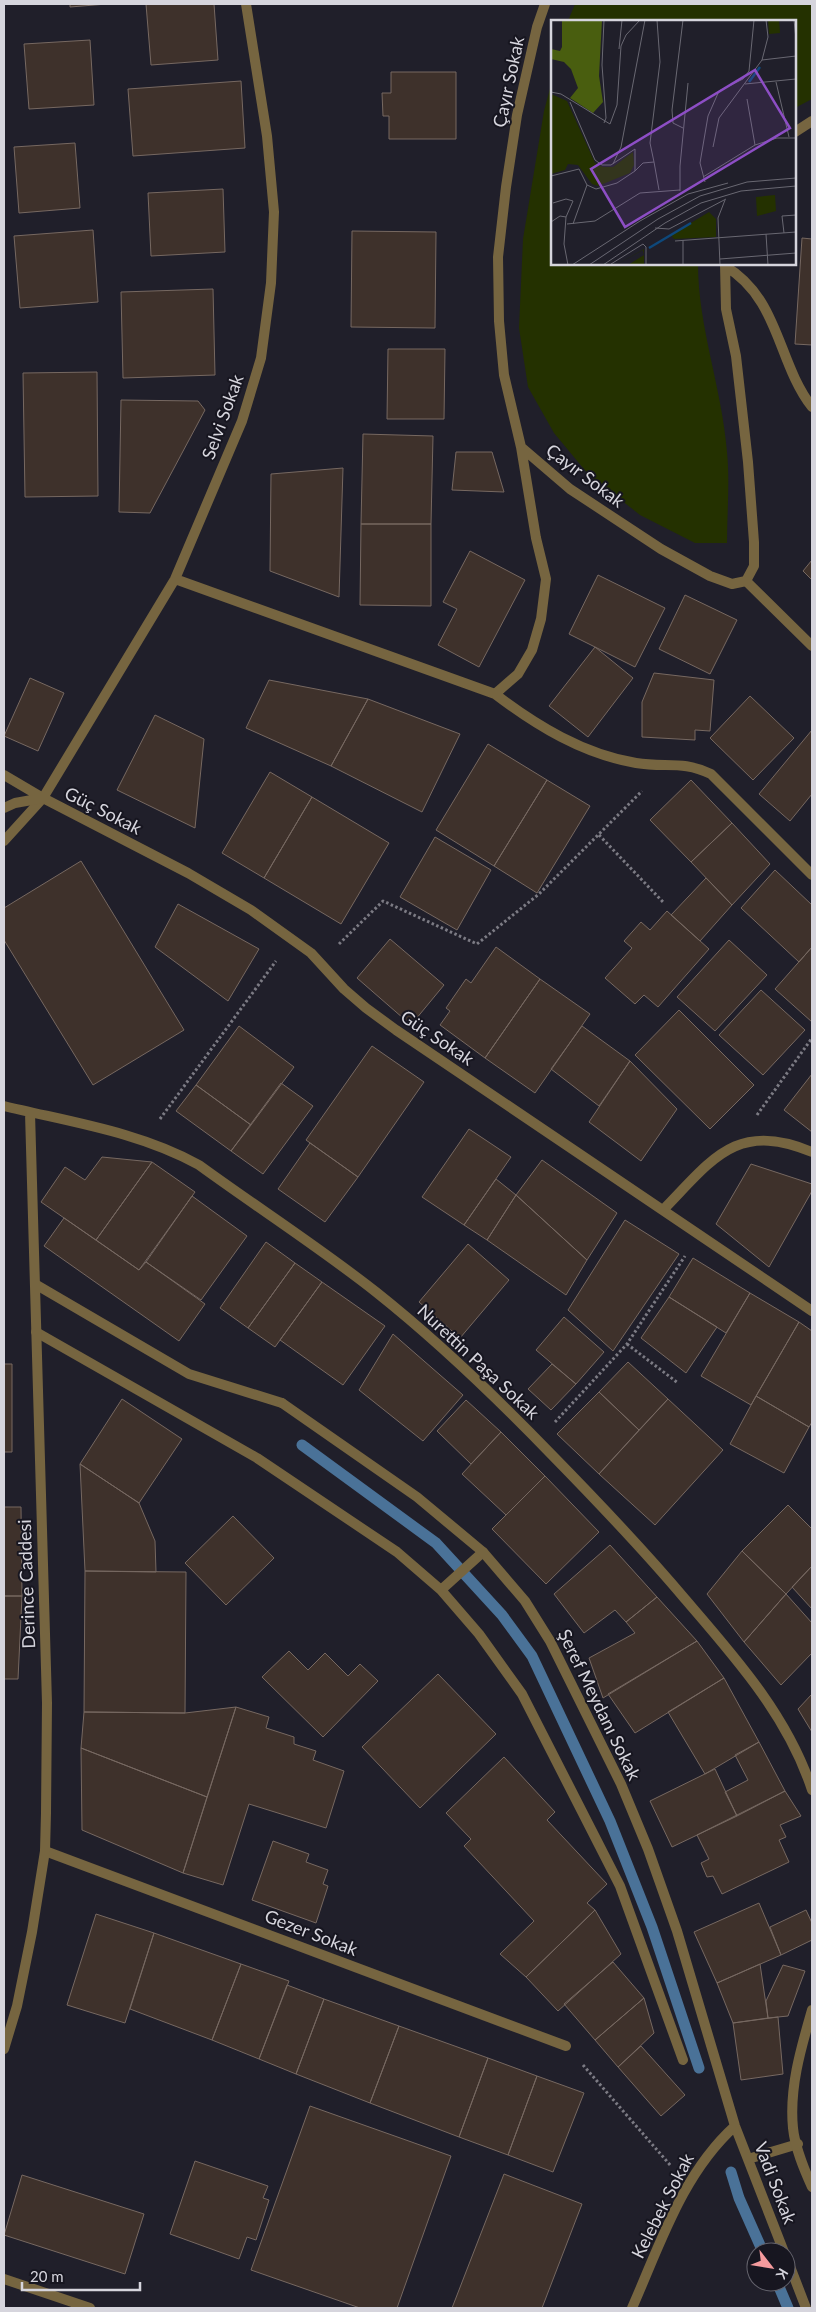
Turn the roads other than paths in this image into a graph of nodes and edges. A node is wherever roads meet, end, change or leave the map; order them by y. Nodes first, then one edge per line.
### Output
1 (246, 4) edge
2 (546, 4) edge
3 (812, 121) edge
4 (796, 131) edge
5 (725, 265) edge
6 (812, 407) edge
7 (522, 447) junction
8 (175, 579) junction
9 (746, 581) junction
10 (812, 646) edge
11 (495, 694) junction
12 (4, 775) edge
13 (42, 798) junction
14 (4, 808) edge
15 (4, 841) edge
16 (812, 875) edge
17 (4, 1106) edge
18 (30, 1113) junction
19 (812, 1152) edge
20 (663, 1210) junction
21 (36, 1284) junction
22 (812, 1311) edge
23 (36, 1332) junction
24 (481, 1553) junction
25 (442, 1588) junction
26 (812, 1785) edge
27 (44, 1850) junction
28 (812, 2010) edge
29 (566, 2046) road end
30 (4, 2049) edge
31 (683, 2060) dead end
32 (735, 2126) junction
33 (798, 2144) junction
34 (748, 2159) junction
35 (812, 2187) edge
36 (780, 2242) edge
37 (4, 2279) edge
38 (796, 2282) edge
39 (90, 2308) edge
40 (632, 2308) edge
41 (806, 2308) edge

1 - 8 street, Selvi Sokak
2 - 7 street, Çayır Sokak
3 - 4 street
5 - 6 street
5 - 9 street
7 - 9 street, Çayır Sokak
7 - 11 street
8 - 11 street
8 - 13 street, Selvi Sokak
9 - 10 street
11 - 16 street
12 - 13 street, Güç Sokak
13 - 14 street
13 - 15 street, Selvi Sokak
13 - 20 street, Güç Sokak
17 - 18 street, Nurettin Paşa Sokak
18 - 21 street, Derince Caddesi
18 - 26 street, Nurettin Paşa Sokak
19 - 20 street
20 - 22 street, Güç Sokak
21 - 23 street, Derince Caddesi
21 - 24 street, Şeref Meydanı Sokak
23 - 25 street
23 - 27 street, Derince Caddesi
24 - 25 street
24 - 32 street, Şeref Meydanı Sokak
25 - 31 street
27 - 29 street, Gezer Sokak
27 - 30 street, Derince Caddesi
28 - 33 street
32 - 34 street, Vadi Sokak
32 - 40 street, Kelebek Sokak
33 - 34 street
33 - 35 street
34 - 36 street, Vadi Sokak
37 - 39 street
38 - 41 street

